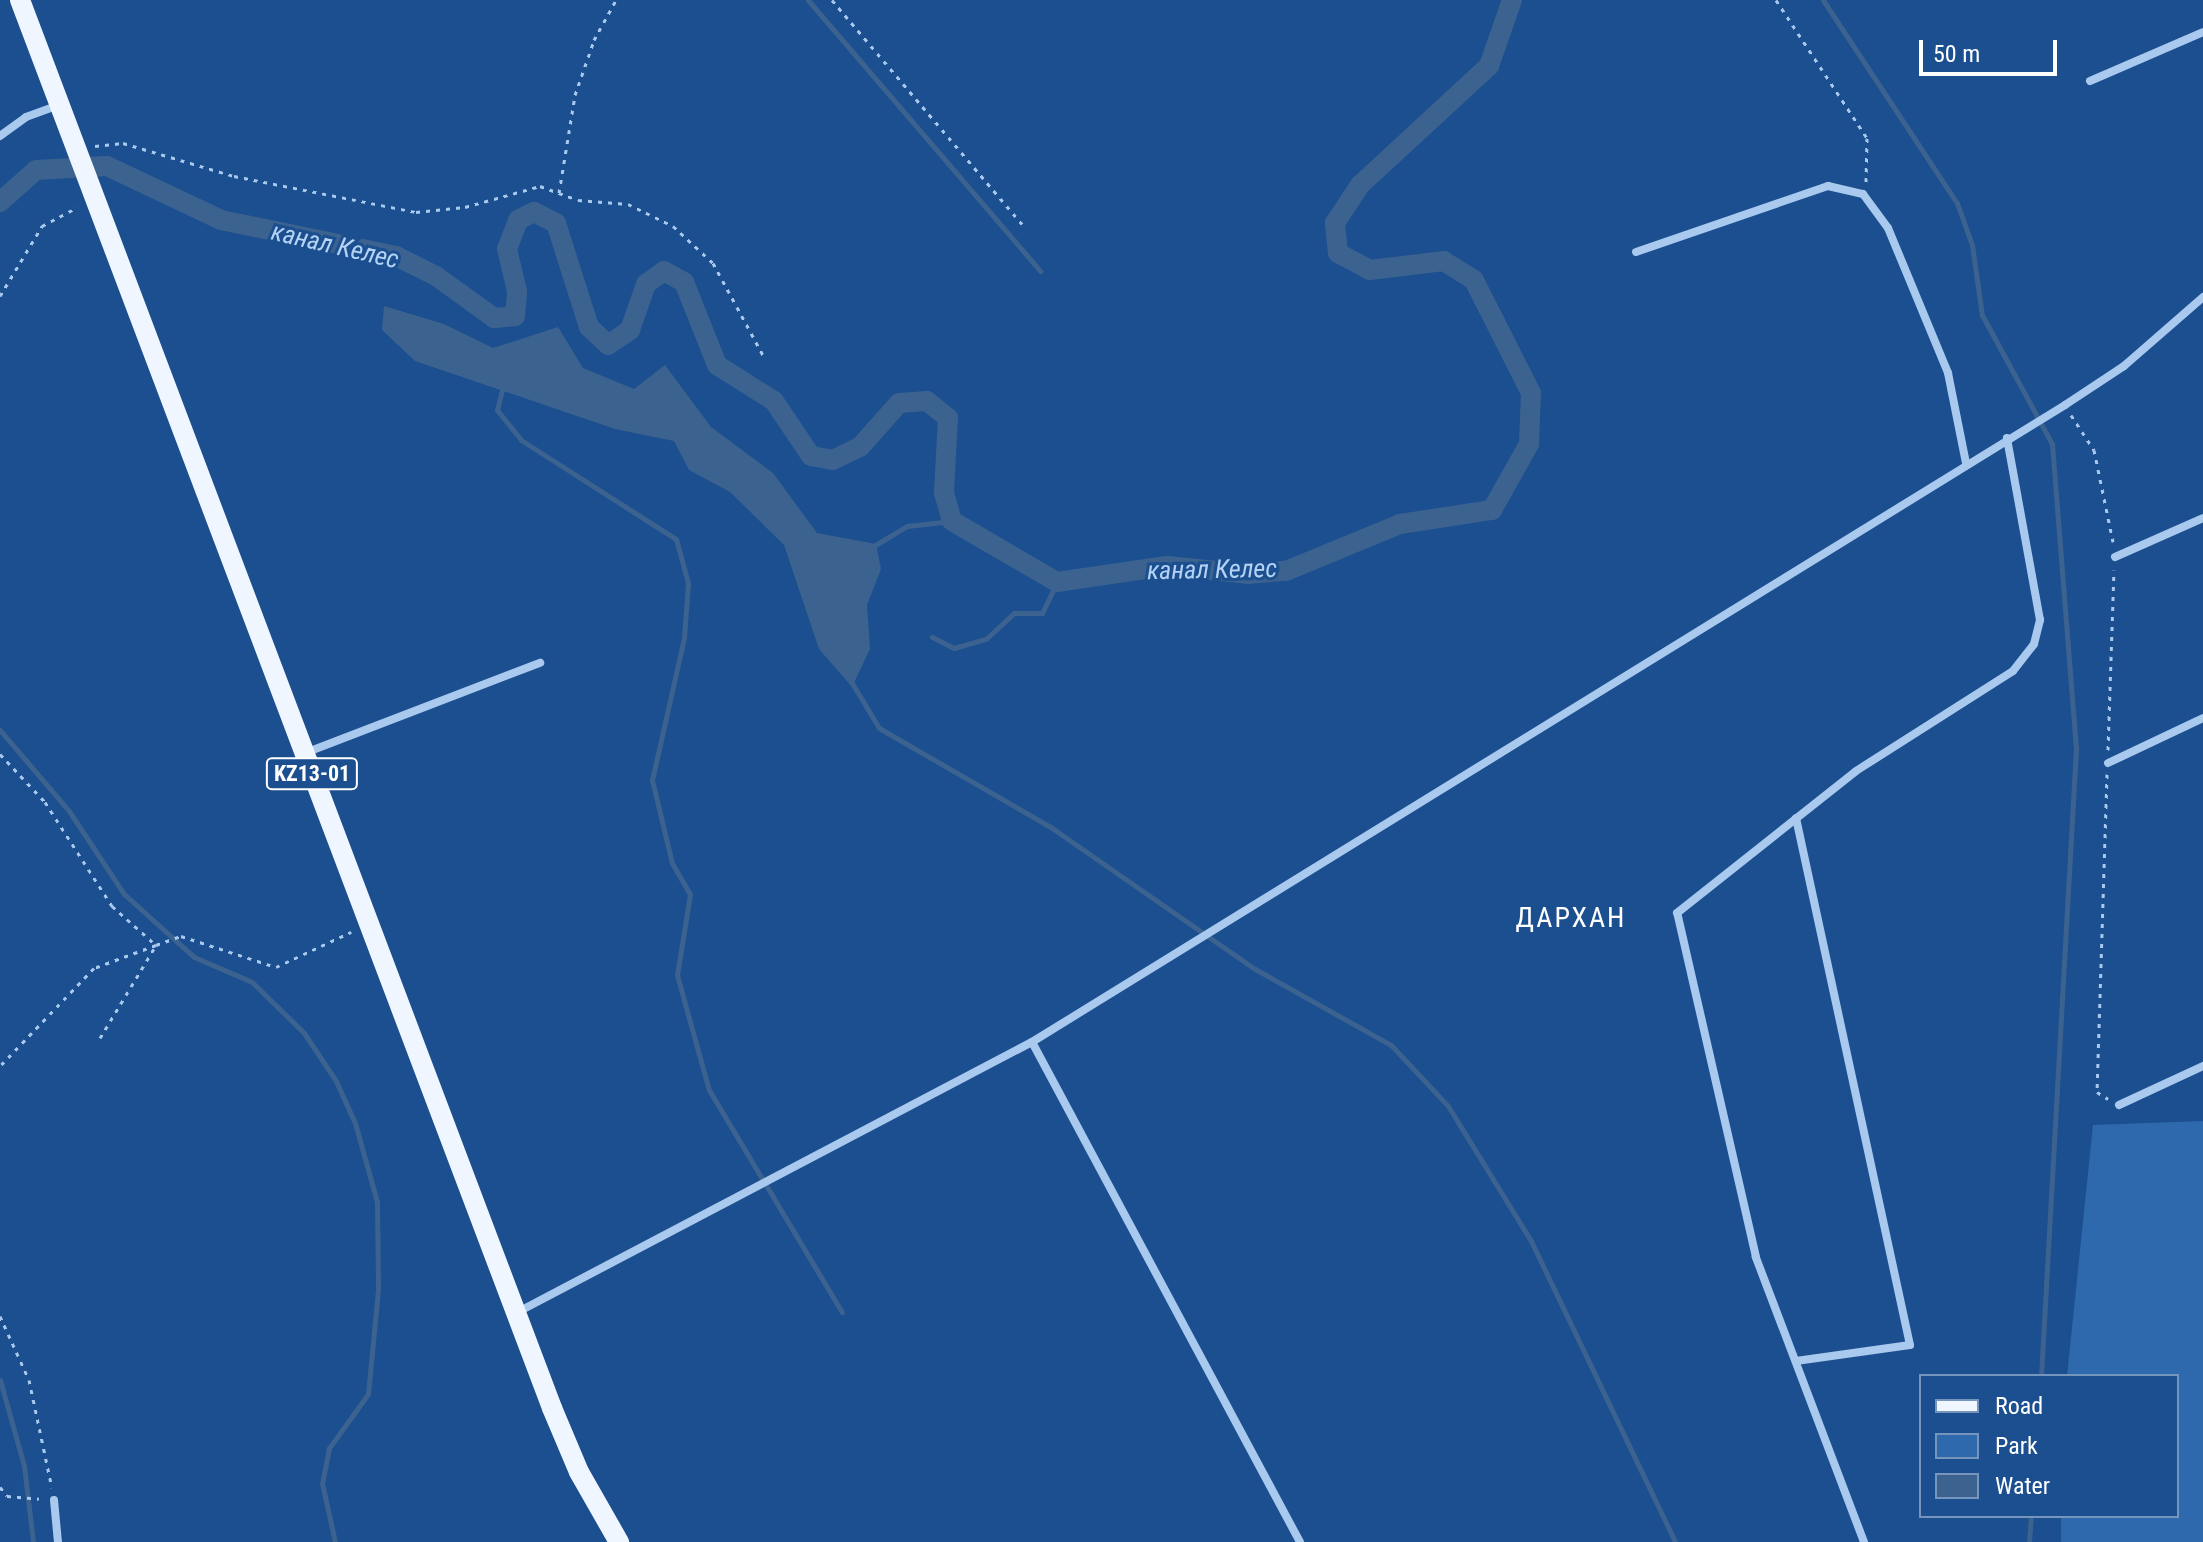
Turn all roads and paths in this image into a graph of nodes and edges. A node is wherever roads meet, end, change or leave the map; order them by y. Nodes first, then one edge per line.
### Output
1 (20, 0) edge
2 (616, 0) edge
3 (832, 0) edge
4 (1776, 0) edge
5 (2203, 32) edge
6 (2090, 81) dead end
7 (59, 105) junction
8 (0, 136) edge
9 (76, 148) junction
10 (559, 193) junction
11 (1863, 194) junction
12 (94, 197) junction
13 (1026, 229) dead end
14 (1636, 252) dead end
15 (0, 296) edge
16 (2203, 297) edge
17 (764, 357) dead end
18 (2007, 438) junction
19 (1966, 463) junction
20 (2203, 518) edge
21 (2115, 557) dead end
22 (540, 663) dead end
23 (2203, 718) edge
24 (304, 753) junction
25 (0, 754) edge
26 (2108, 763) dead end
27 (1796, 818) junction
28 (369, 923) junction
29 (156, 945) junction
30 (100, 1038) dead end
31 (1032, 1042) junction
32 (0, 1066) edge
33 (2203, 1066) edge
34 (2119, 1105) dead end
35 (515, 1313) junction
36 (0, 1316) edge
37 (1796, 1361) junction
38 (0, 1487) edge
39 (54, 1500) junction
40 (58, 1542) edge
41 (619, 1542) edge
42 (1300, 1542) edge
43 (1864, 1542) edge

1 - 7 main road, KZ13-01
2 - 10 path
3 - 13 path
4 - 11 path
5 - 6 street
7 - 8 street
7 - 9 main road, KZ13-01
9 - 10 path
9 - 12 main road, KZ13-01
10 - 17 path
11 - 14 street
11 - 19 street
12 - 15 path
12 - 24 main road, KZ13-01
16 - 18 street
18 - 19 street
18 - 27 street
19 - 31 street
20 - 21 street
22 - 24 street
23 - 26 street
24 - 28 main road, KZ13-01
25 - 29 path
27 - 37 street
27 - 37 street
28 - 29 path
28 - 35 main road, KZ13-01
29 - 30 path
29 - 32 path
31 - 35 street
31 - 42 street
33 - 34 street
35 - 41 main road, KZ13-01
36 - 39 path
37 - 43 street
38 - 39 path
39 - 40 street

